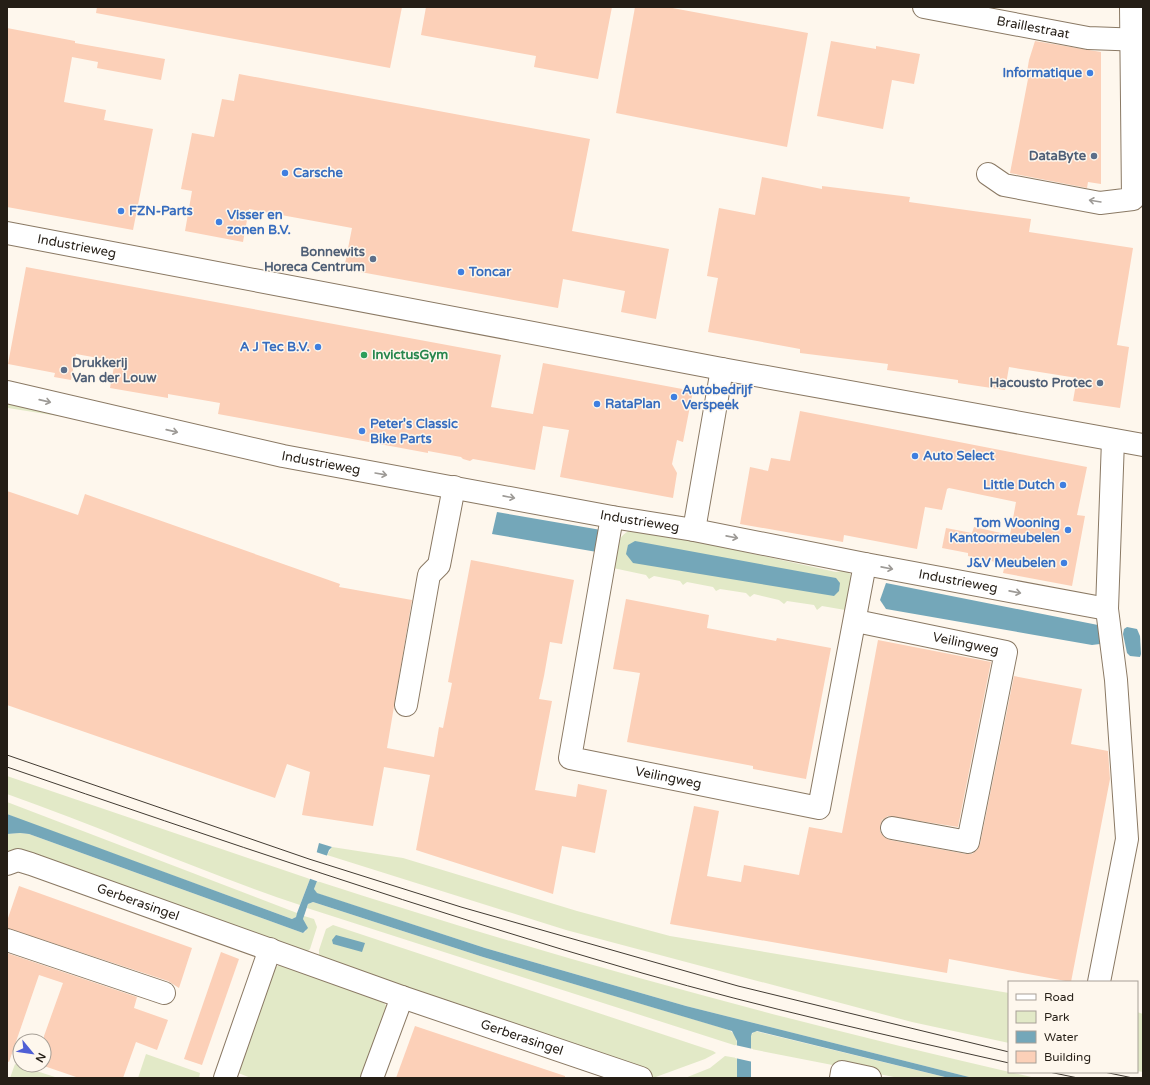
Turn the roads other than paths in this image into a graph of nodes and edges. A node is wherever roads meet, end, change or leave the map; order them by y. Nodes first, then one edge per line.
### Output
1 (924, 7) edge
2 (1131, 7) edge
3 (1137, 40) edge
4 (988, 174) dead end
5 (7, 233) edge
6 (722, 369) junction
7 (7, 392) edge
8 (1114, 440) junction
9 (1143, 445) edge
10 (454, 487) junction
11 (612, 517) junction
12 (694, 530) junction
13 (865, 564) junction
14 (1107, 609) junction
15 (856, 621) junction
16 (406, 705) dead end
17 (892, 828) dead end
18 (7, 864) edge
19 (7, 940) edge
20 (270, 949) junction
21 (1099, 981) edge
22 (164, 993) dead end
23 (402, 997) junction
24 (842, 1075) edge
25 (225, 1078) edge
26 (372, 1078) edge
27 (641, 1078) edge
28 (870, 1078) edge

1 - 3 street, Braillestraat
2 - 3 street
3 -> 4 street
5 - 6 street, Industrieweg
6 - 8 street, Industrieweg
6 - 12 street
7 -> 10 street, Industrieweg
8 - 9 street, Industrieweg
8 - 14 street
10 -> 11 street, Industrieweg
10 - 16 street
11 - 12 street, Industrieweg
11 - 15 street, Veilingweg
12 -> 13 street, Industrieweg
13 -> 14 street, Industrieweg
13 - 15 street, Veilingweg
14 - 21 street
15 - 17 street, Veilingweg
18 - 20 street, Gerberasingel
19 - 22 street
20 - 23 street, Gerberasingel
20 - 25 street
23 - 26 street
23 - 27 street, Gerberasingel
24 - 28 street

